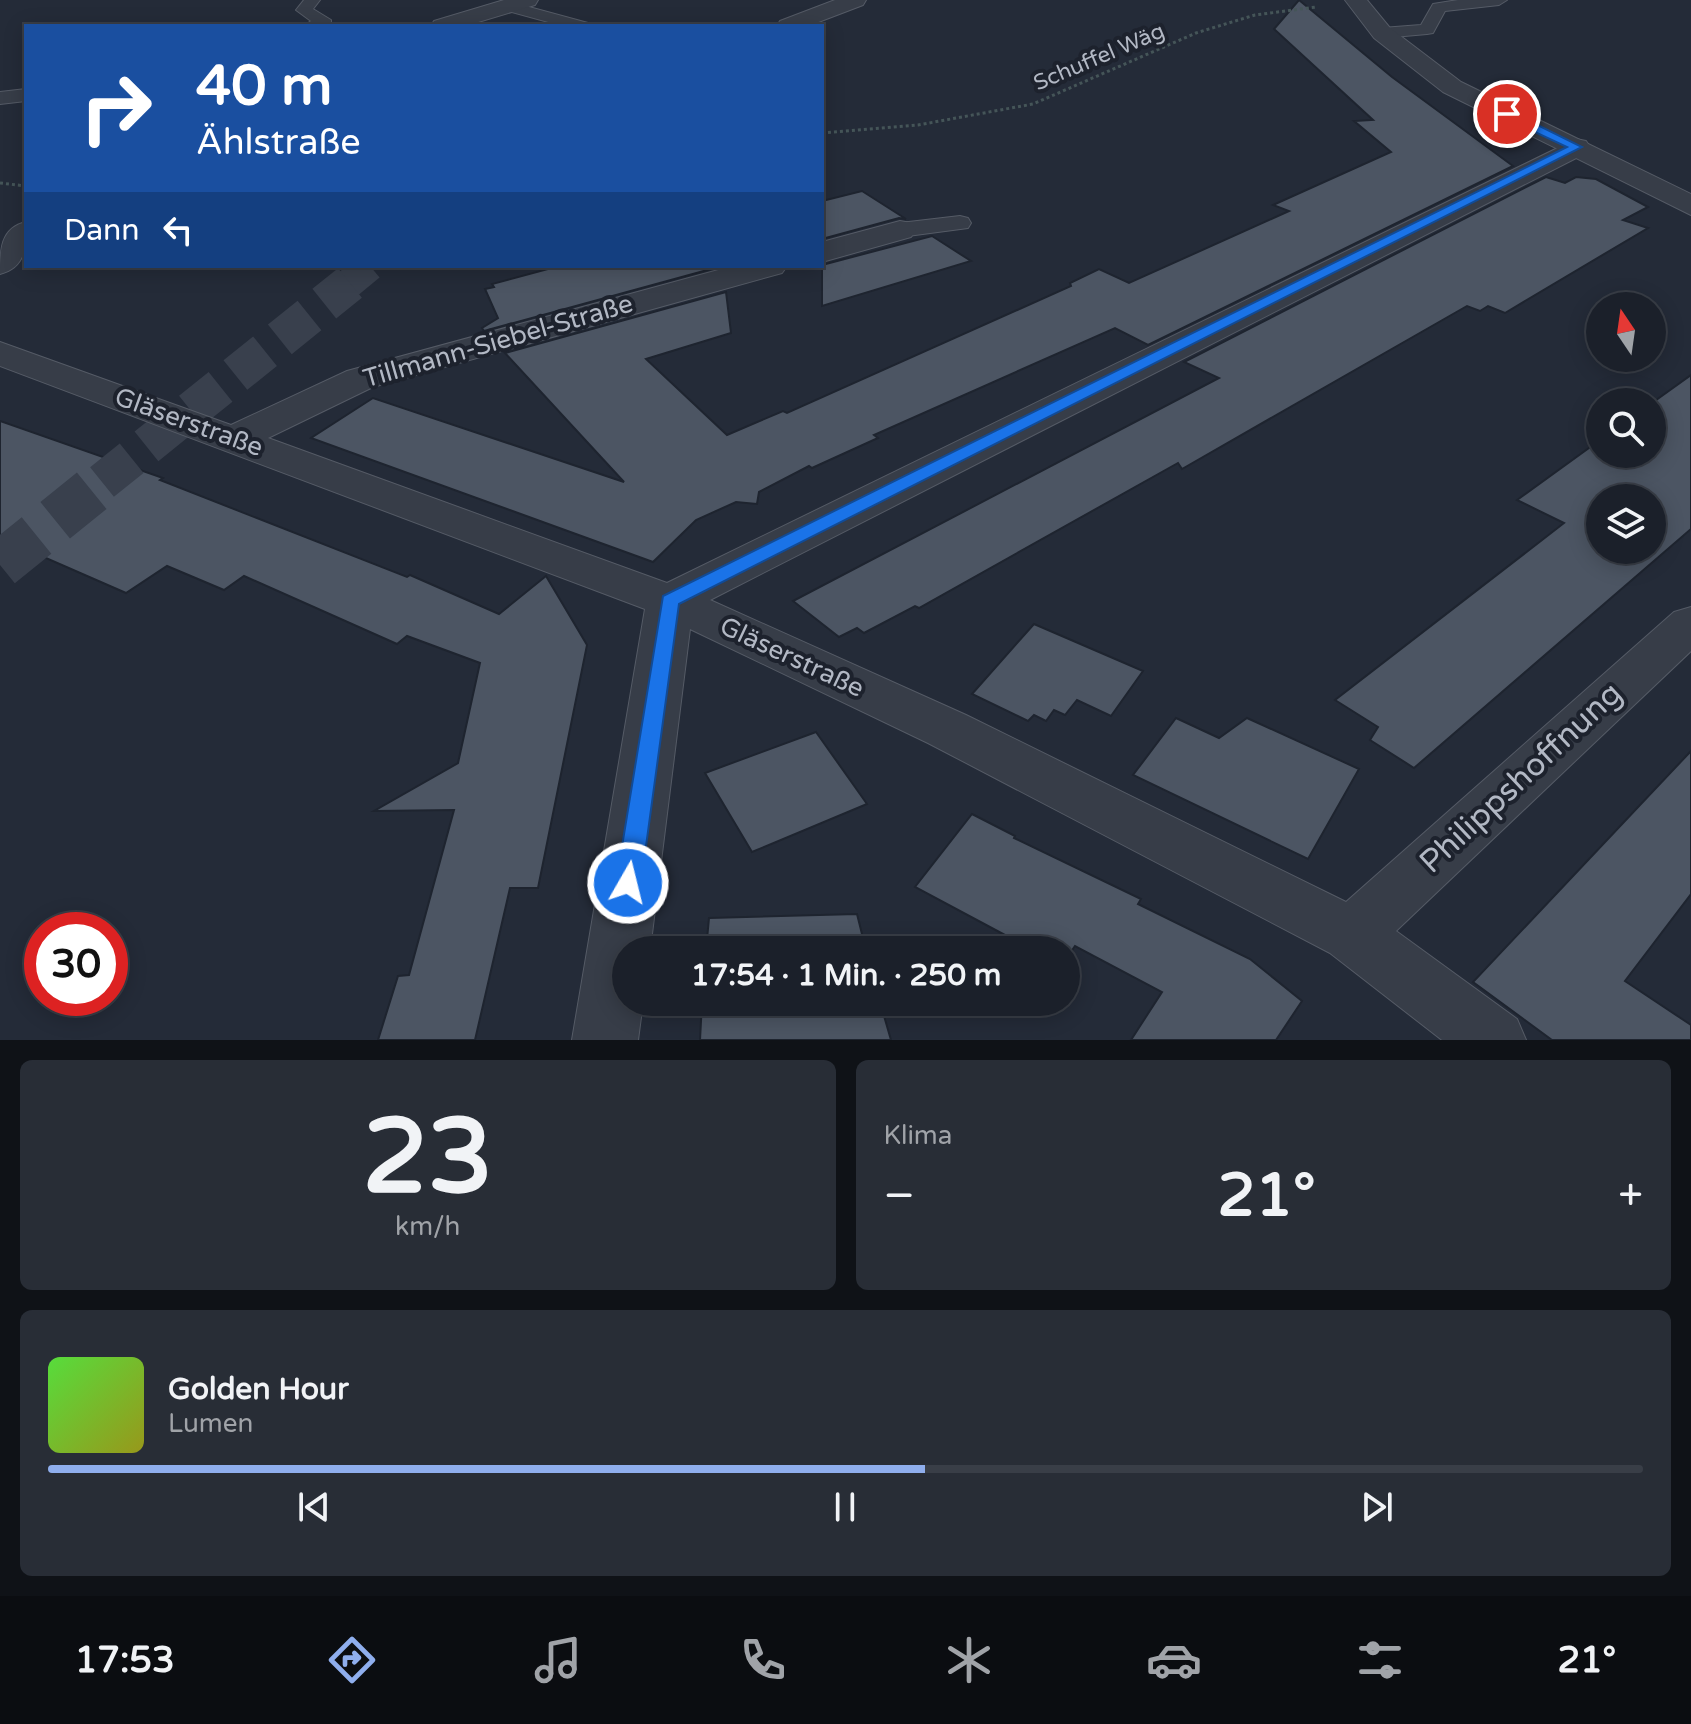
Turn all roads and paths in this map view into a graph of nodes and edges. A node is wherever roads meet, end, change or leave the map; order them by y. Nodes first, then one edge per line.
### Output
1 (312, 0) edge
2 (855, 0) edge
3 (1356, 0) edge
4 (1499, 0) edge
5 (517, 3) edge
6 (1290, 8) dead end
7 (321, 24) edge
8 (449, 24) edge
9 (576, 24) edge
10 (793, 24) edge
11 (1382, 33) junction
12 (824, 133) edge
13 (1576, 147) junction
14 (0, 183) edge
15 (24, 186) edge
16 (1691, 206) edge
17 (960, 223) dead end
18 (900, 230) joint
19 (24, 234) edge
20 (824, 251) edge
21 (0, 264) edge
22 (763, 268) edge
23 (0, 353) edge
24 (235, 438) junction
25 (670, 601) junction
26 (1691, 623) edge
27 (1352, 934) junction
28 (605, 1040) edge
29 (1493, 1040) edge

1 - 7 lane
2 - 10 street
3 - 11 street
4 - 11 lane
5 - 8 street
5 - 9 lane
6 - 12 path, Schuffel Wäg
11 - 13 street
13 - 16 street
13 - 25 street
14 - 15 path
17 - 18 lane
18 - 20 street
19 - 21 street
22 - 24 street, Tillmann-Siebel-Straße
23 - 24 street, Gläserstraße
24 - 25 street, Gläserstraße
25 - 27 street, Gläserstraße
25 - 28 street
26 - 27 street, Philippshoffnung
27 - 29 street, Gläserstraße

